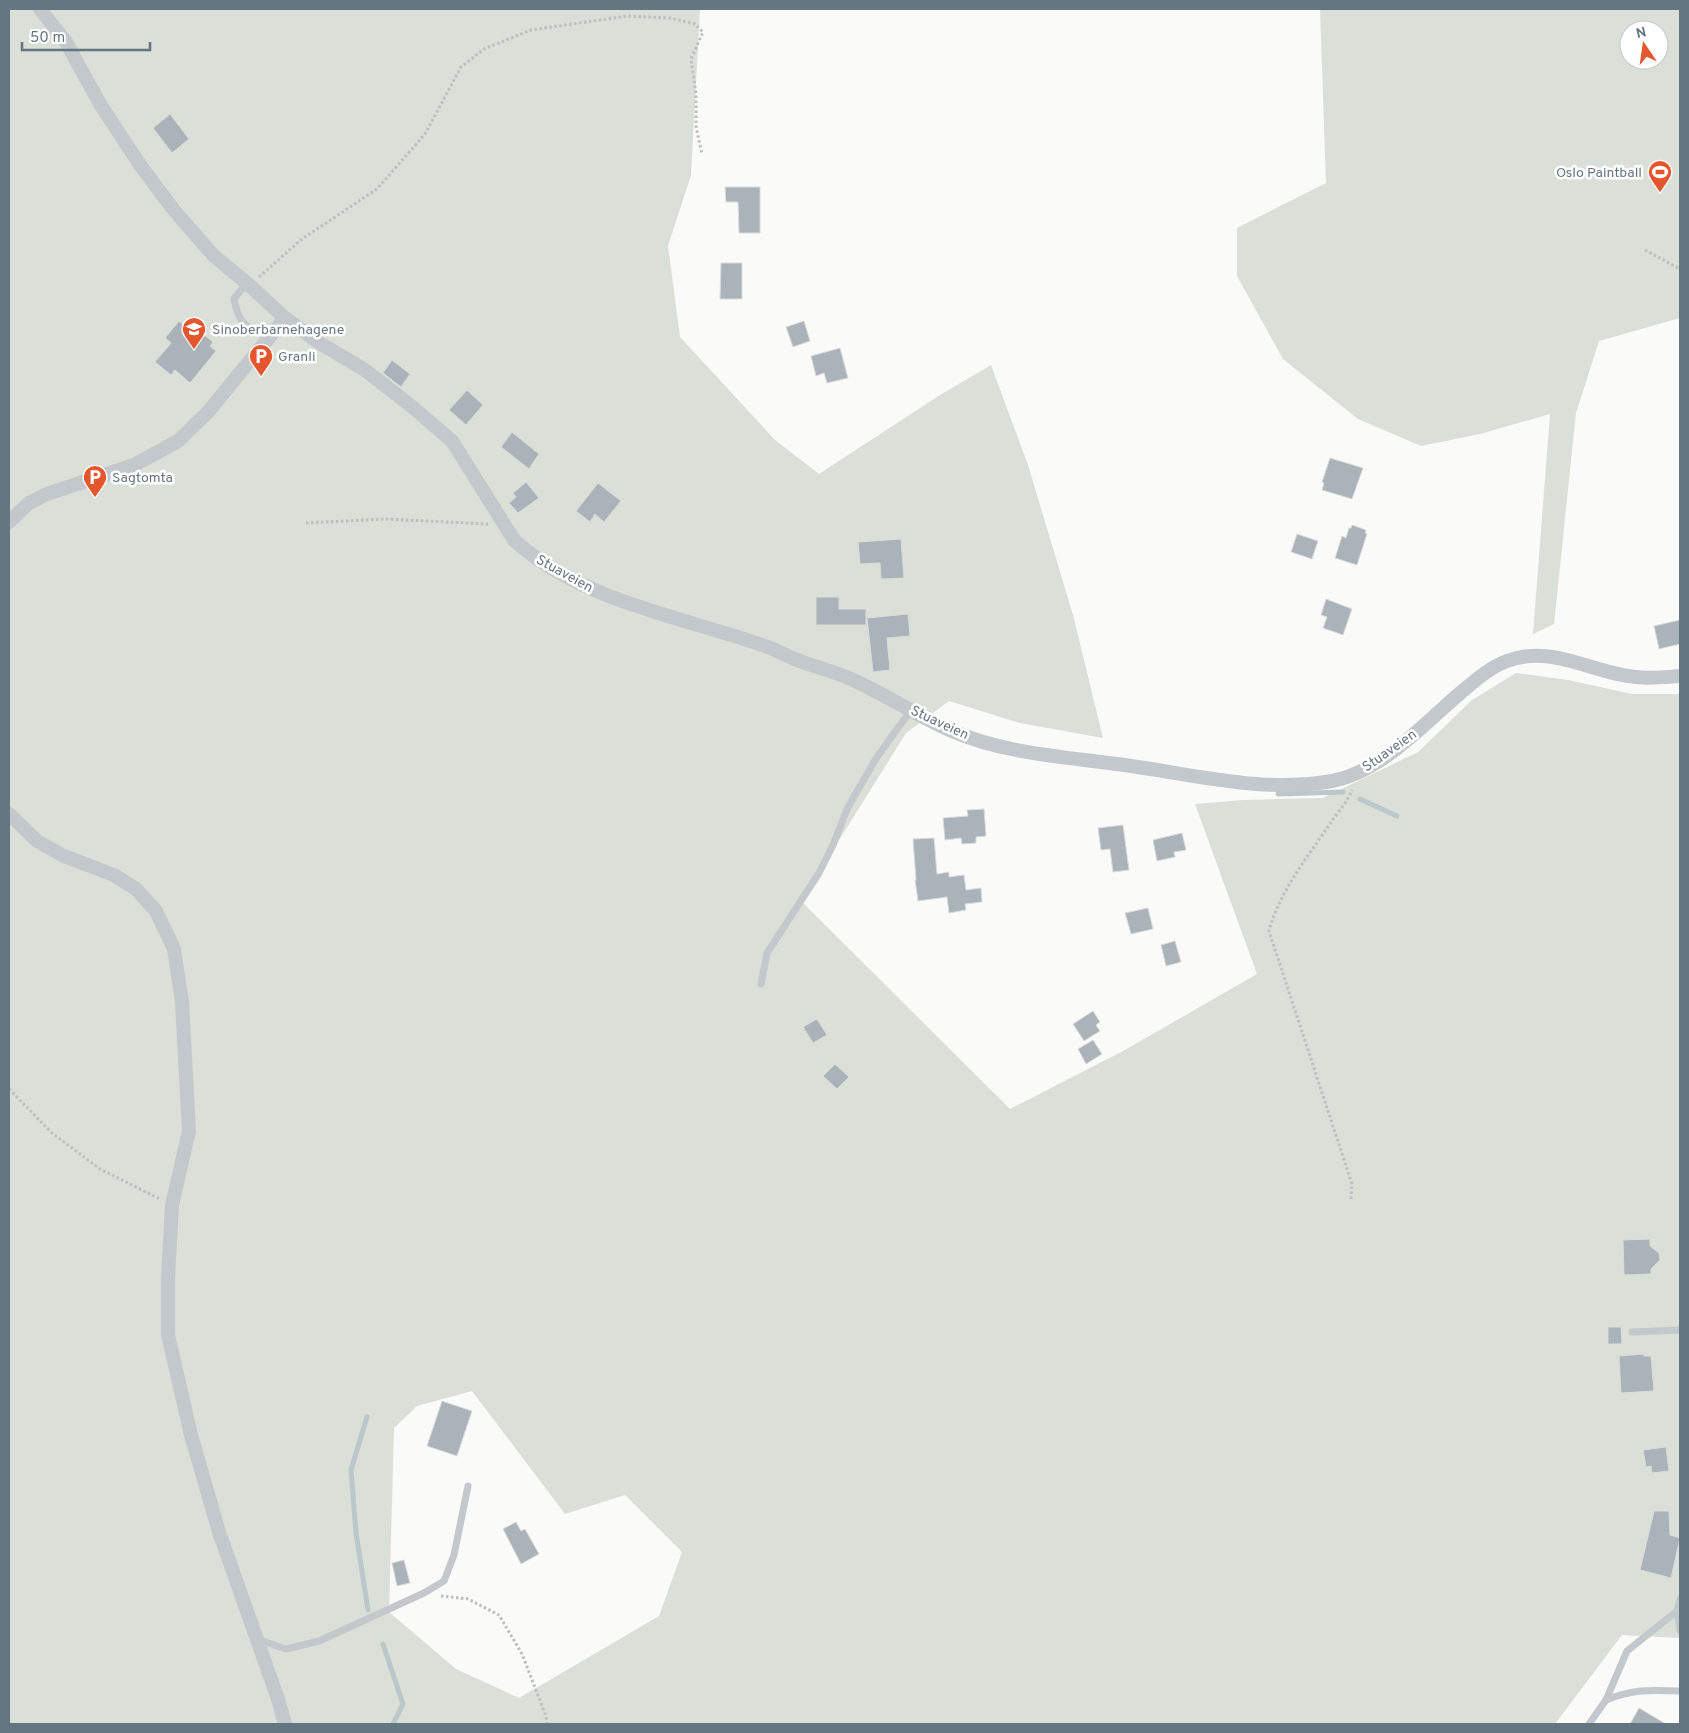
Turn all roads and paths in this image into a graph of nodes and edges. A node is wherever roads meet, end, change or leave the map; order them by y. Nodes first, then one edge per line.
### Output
1 (40, 9) edge
2 (702, 154) dead end
3 (1645, 250) dead end
4 (1680, 269) edge
5 (249, 285) junction
6 (285, 318) junction
7 (271, 335) junction
8 (9, 522) edge
9 (306, 523) dead end
10 (504, 525) junction
11 (1680, 676) edge
12 (911, 710) junction
13 (1353, 774) junction
14 (9, 814) edge
15 (761, 984) dead end
16 (9, 1089) edge
17 (1351, 1199) dead end
18 (172, 1205) junction
19 (1680, 1330) edge
20 (1632, 1332) dead end
21 (468, 1486) dead end
22 (424, 1593) junction
23 (1680, 1599) edge
24 (1677, 1611) junction
25 (1680, 1630) edge
26 (257, 1638) junction
27 (1680, 1691) edge
28 (1606, 1700) junction
29 (285, 1724) edge
30 (547, 1724) edge
31 (1589, 1724) edge

1 - 5 street, Stuaveien
2 - 5 path
3 - 4 path
5 - 6 street, Stuaveien
5 - 7 lane
6 - 7 street
6 - 10 street, Stuaveien
7 - 8 street
9 - 10 path
10 - 12 street, Stuaveien
11 - 13 street, Stuaveien
12 - 13 street, Stuaveien
12 - 15 lane
13 - 17 path
14 - 18 street
16 - 18 path
18 - 26 street
19 - 20 lane
21 - 22 lane
22 - 26 lane
22 - 30 path
23 - 24 lane
24 - 25 lane
24 - 28 lane
26 - 29 street
27 - 28 lane
28 - 31 lane

